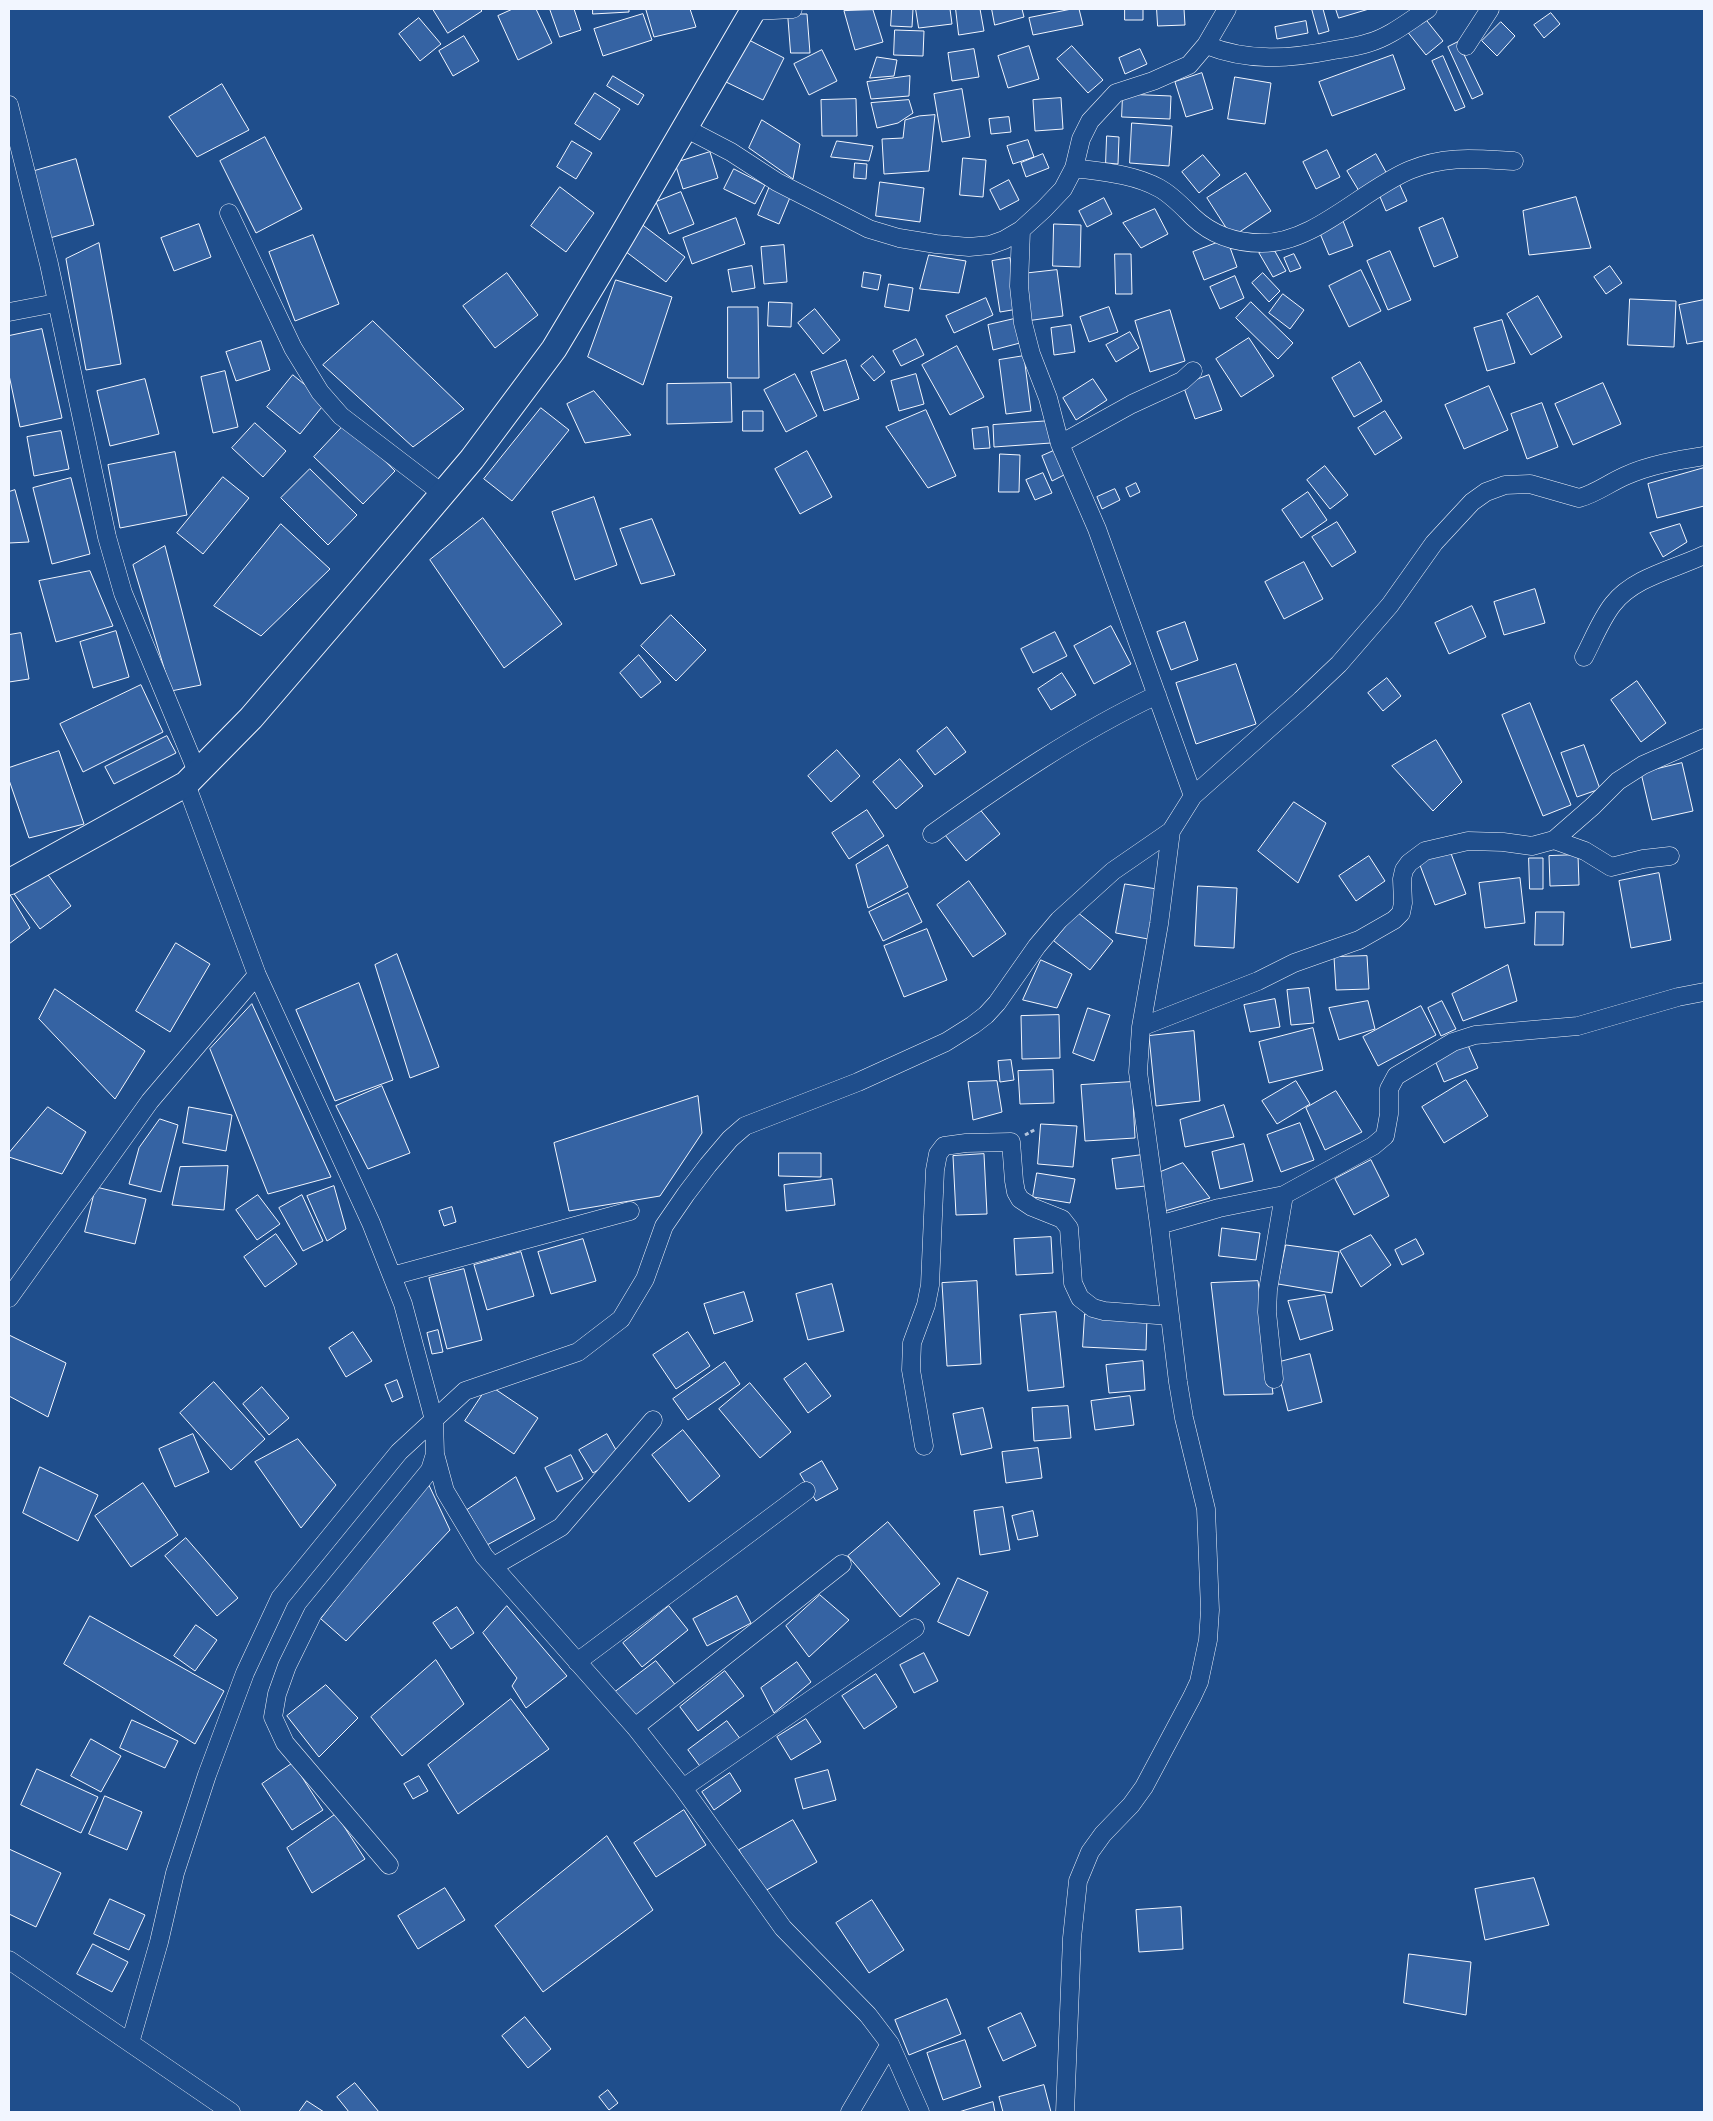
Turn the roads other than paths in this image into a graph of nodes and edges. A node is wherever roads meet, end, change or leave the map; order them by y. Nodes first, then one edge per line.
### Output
1 (752, 9) edge
2 (794, 9) edge
3 (1227, 9) edge
4 (1428, 9) edge
5 (1490, 9) edge
6 (1206, 46) junction
7 (1466, 46) dead end
8 (9, 105) edge
9 (685, 128) junction
10 (1514, 161) dead end
11 (1074, 168) junction
12 (229, 213) dead end
13 (1021, 230) junction
14 (56, 304) junction
15 (9, 312) edge
16 (1193, 371) dead end
17 (1060, 444) junction
18 (1704, 456) edge
19 (443, 494) junction
20 (1704, 555) edge
21 (1584, 657) dead end
22 (1157, 695) junction
23 (1704, 738) edge
24 (192, 779) junction
25 (1193, 796) junction
26 (1171, 832) junction
27 (932, 834) dead end
28 (1554, 840) junction
29 (1670, 856) dead end
30 (9, 882) edge
31 (257, 974) junction
32 (1704, 992) edge
33 (1141, 1027) junction
34 (1284, 1195) junction
35 (630, 1211) dead end
36 (1159, 1225) junction
37 (392, 1276) junction
38 (9, 1298) edge
39 (1170, 1316) junction
40 (1274, 1379) dead end
41 (434, 1420) junction
42 (653, 1420) dead end
43 (924, 1446) dead end
44 (435, 1454) junction
45 (806, 1491) dead end
46 (842, 1564) dead end
47 (494, 1566) junction
48 (915, 1628) dead end
49 (577, 1662) junction
50 (635, 1727) junction
51 (683, 1788) junction
52 (389, 1865) dead end
53 (9, 1960) edge
54 (130, 2043) junction
55 (890, 2044) junction
56 (231, 2112) edge
57 (850, 2112) edge
58 (920, 2112) edge
59 (1065, 2112) edge

1 - 2 street
1 - 9 main road
3 - 6 street
4 - 6 street
5 - 7 street
6 - 11 street
8 - 14 street
9 - 13 street
9 - 19 main road
10 - 11 street
11 - 13 street
12 - 19 street
13 - 17 street
14 - 15 street
14 - 24 street
16 - 17 street
17 - 22 street
18 - 25 street
19 - 24 main road
20 - 21 street
22 - 25 street
22 - 27 street
23 - 28 street
24 - 30 main road
24 - 31 street
25 - 26 street
26 - 33 street
26 - 41 street
28 - 29 street
28 - 33 street
31 - 37 street
31 - 38 street
32 - 34 street
33 - 36 street
34 - 36 street
34 - 40 street
35 - 37 street
36 - 39 street
37 - 41 street
39 - 43 street
39 - 59 street
41 - 44 street
41 - 54 street
42 - 47 street
44 - 47 street
44 - 52 street
45 - 49 street
46 - 50 street
47 - 49 street
48 - 51 street
49 - 50 street
50 - 51 street
51 - 55 street
53 - 54 street
54 - 56 street
55 - 57 street
55 - 58 street

